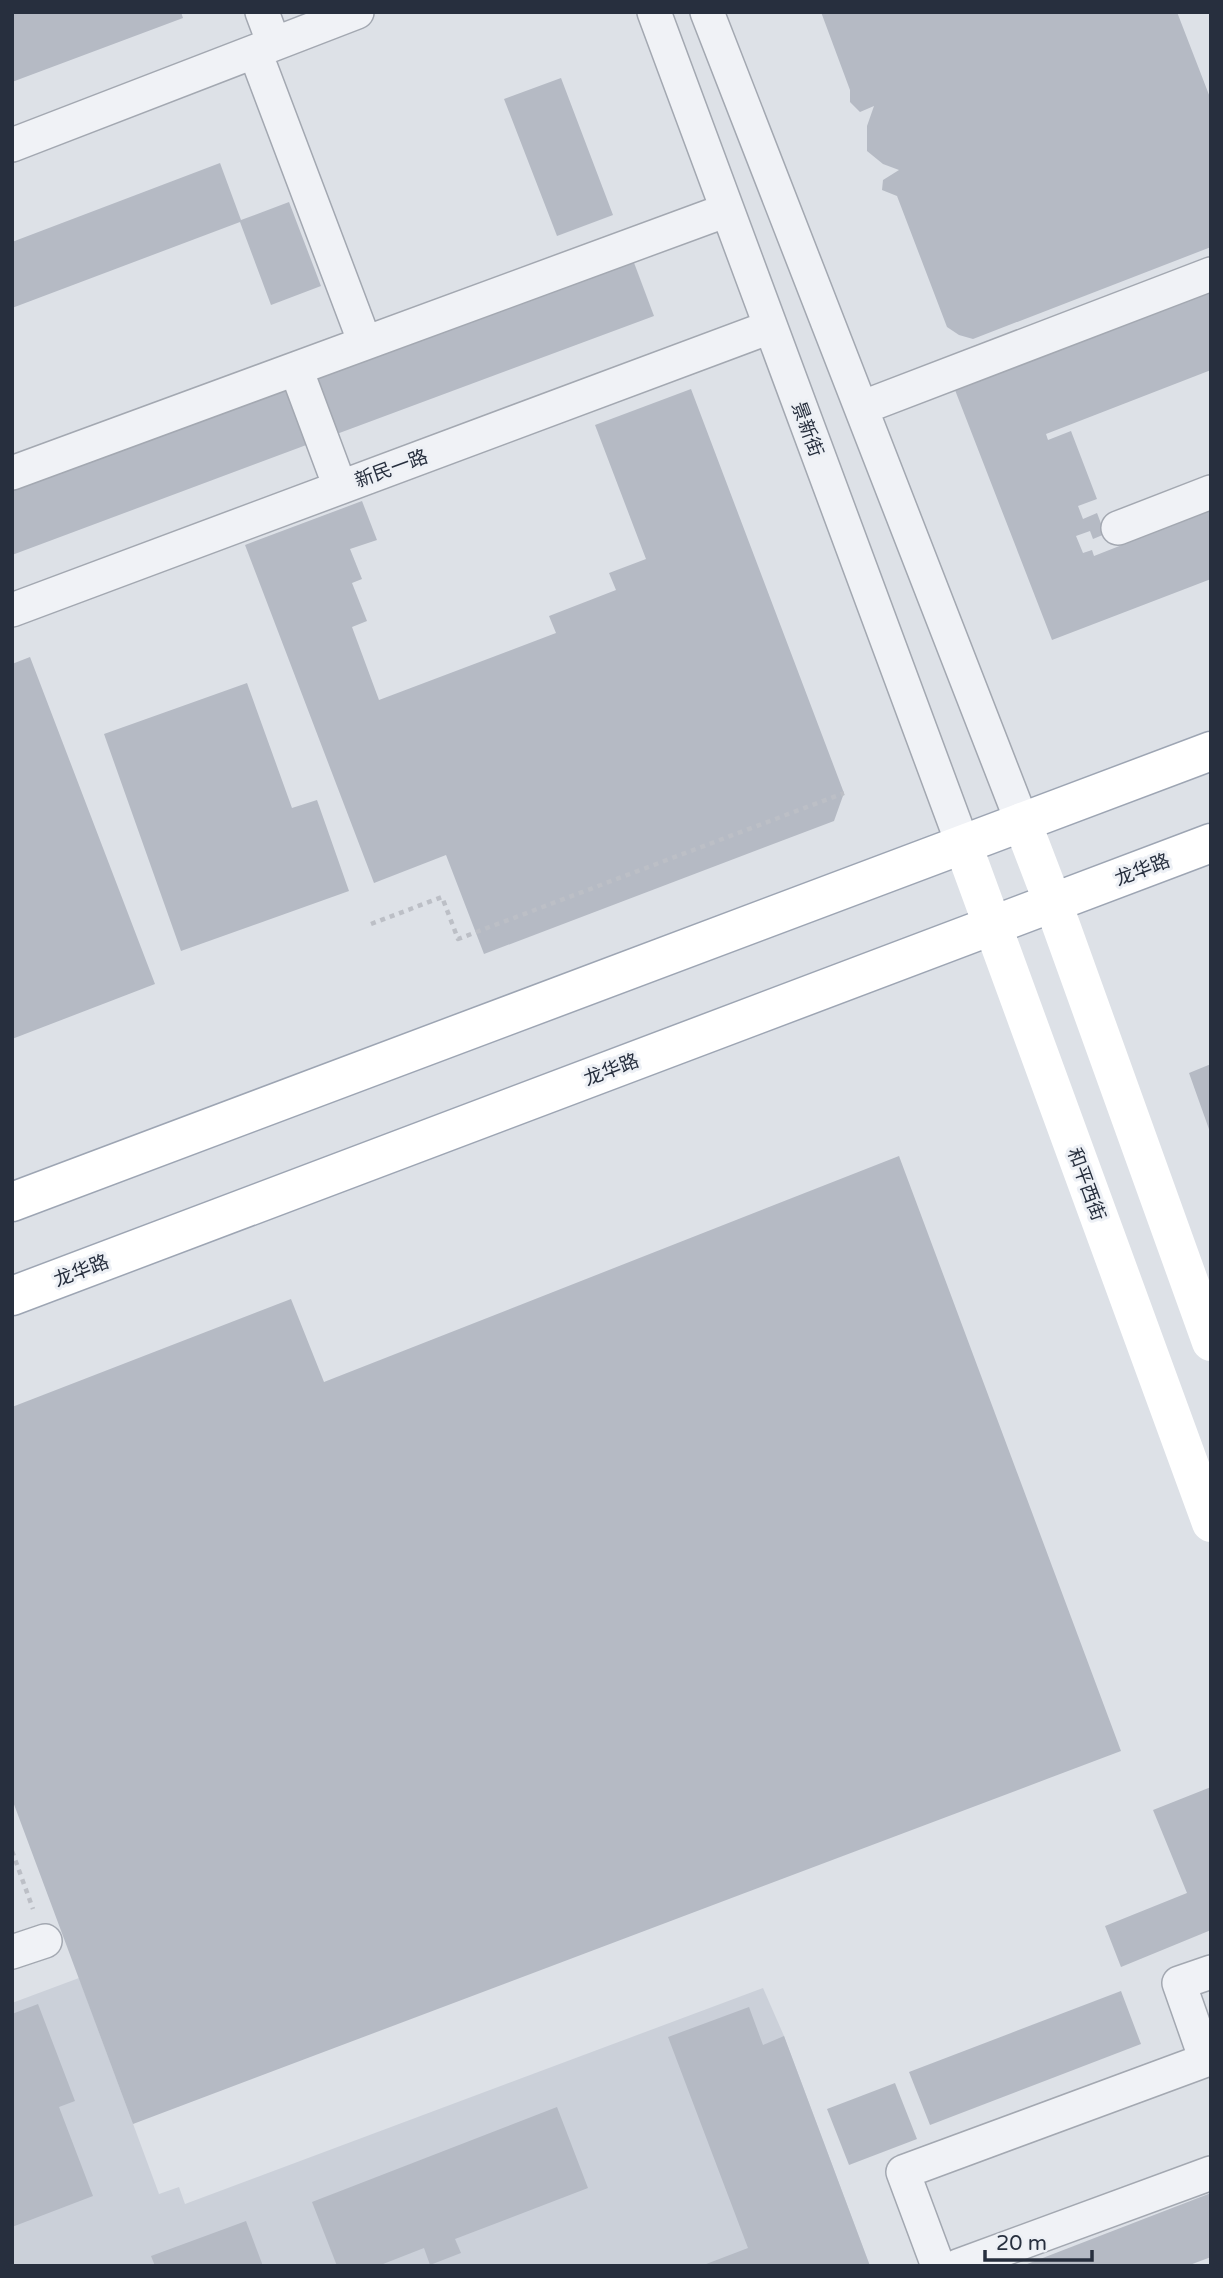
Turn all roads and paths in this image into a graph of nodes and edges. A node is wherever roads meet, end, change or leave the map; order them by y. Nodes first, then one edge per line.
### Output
1 (262, 12) edge
2 (357, 12) edge
3 (654, 12) edge
4 (707, 12) edge
5 (265, 48) junction
6 (12, 145) edge
7 (727, 210) junction
8 (1211, 274) edge
9 (771, 327) junction
10 (365, 344) junction
11 (296, 369) junction
12 (861, 408) junction
13 (12, 473) edge
14 (340, 487) junction
15 (1211, 492) edge
16 (1118, 528) dead end
17 (12, 610) edge
18 (1211, 751) edge
19 (844, 793) dead end
20 (1022, 822) junction
21 (1211, 843) edge
22 (963, 845) junction
23 (1053, 902) junction
24 (371, 924) dead end
25 (992, 925) junction
26 (12, 1202) edge
27 (12, 1296) edge
28 (1211, 1342) edge
29 (1211, 1523) edge
30 (12, 1851) edge
31 (45, 1941) joint
32 (12, 1952) edge
33 (1211, 1972) edge
34 (1209, 2066) edge
35 (1211, 2173) edge
36 (938, 2266) edge
37 (958, 2266) edge

1 - 5 street
2 - 5 street
3 - 7 street, 景新街
4 - 12 street
5 - 6 street
5 - 10 street
7 - 9 street, 景新街
7 - 10 street
8 - 12 street
9 - 14 street, 新民一路
9 - 22 street, 景新街
10 - 11 street
11 - 13 street
11 - 14 street
12 - 20 street
14 - 17 street, 新民一路
15 - 16 street
18 - 20 main road
19 - 24 path
20 - 22 main road
20 - 23 main road
21 - 23 main road, 龙华路
22 - 25 main road, 和平西街
22 - 26 main road
23 - 25 main road, 龙华路
23 - 28 main road
25 - 27 main road, 龙华路
25 - 29 main road, 和平西街
30 - 31 path
31 - 32 street
33 - 34 street
34 - 36 street
35 - 37 street

